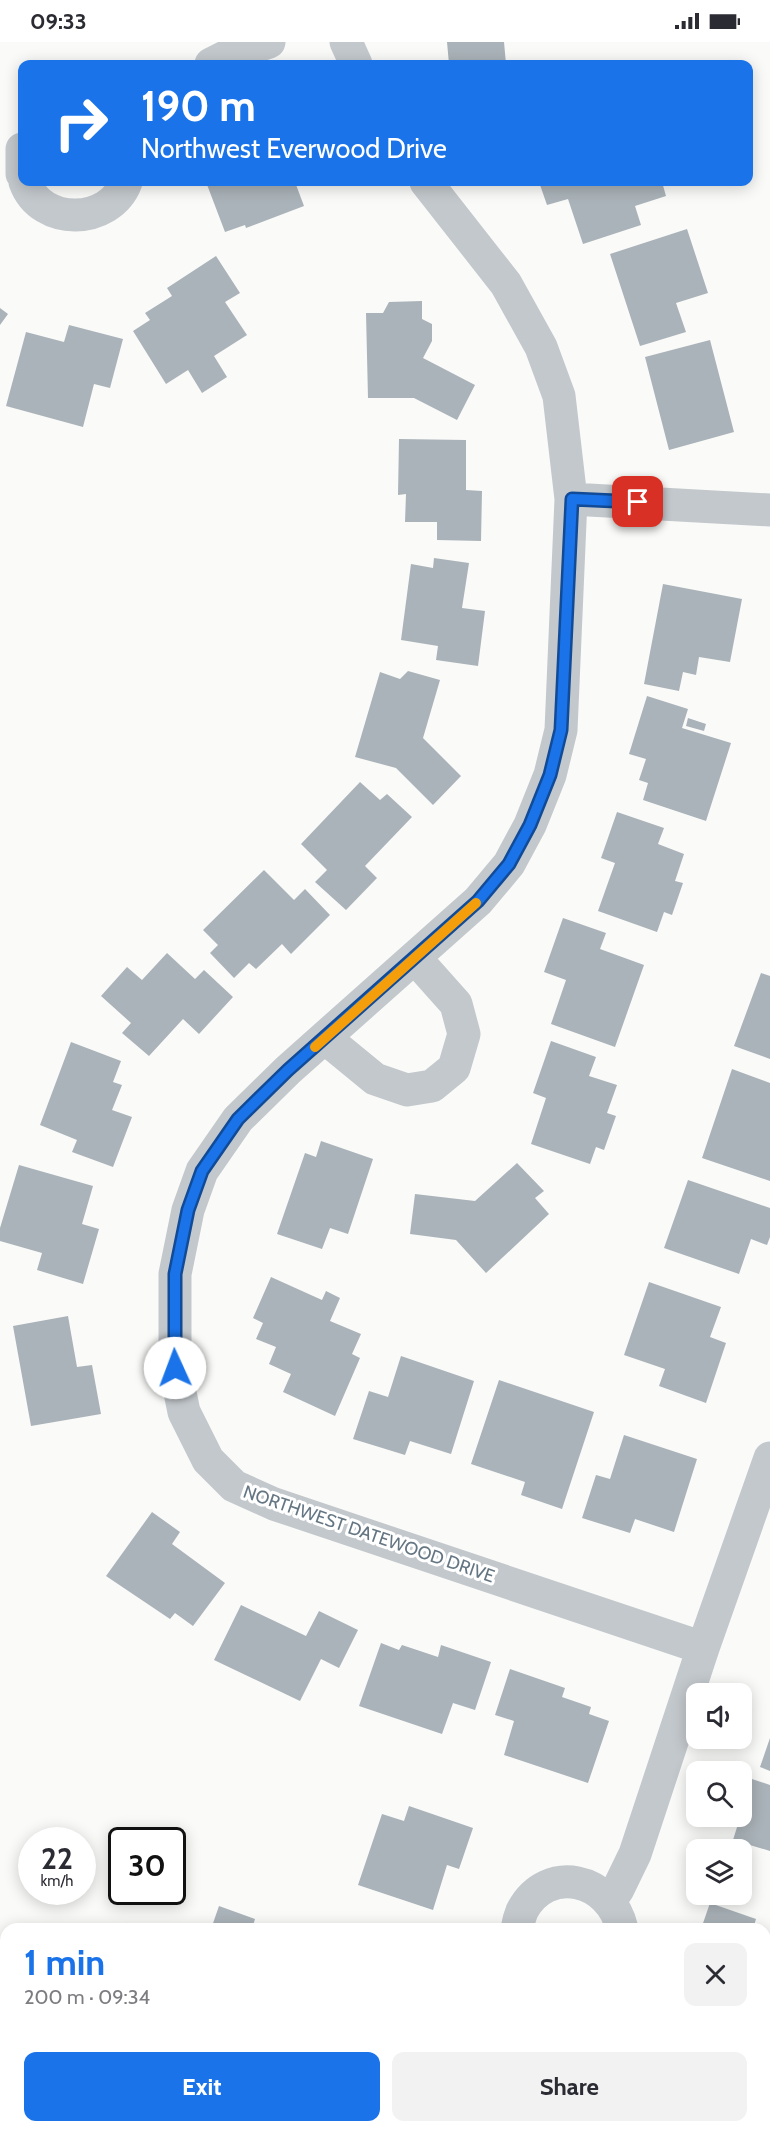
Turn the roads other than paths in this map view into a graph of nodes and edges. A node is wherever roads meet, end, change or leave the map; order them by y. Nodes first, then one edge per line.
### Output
1 (269, 42) edge
2 (346, 42) edge
3 (219, 60) edge
4 (354, 60) edge
5 (28, 186) edge
6 (124, 186) edge
7 (429, 186) edge
8 (572, 499) junction
9 (770, 510) edge
10 (415, 958) junction
11 (325, 1038) junction
12 (770, 1458) edge
13 (703, 1648) junction
14 (616, 1915) edge
15 (519, 1923) edge

1 - 3 street
2 - 4 street
5 - 6 street
7 - 8 street, NORTHWEST DATEWOOD DRIVE
8 - 9 street
8 - 10 street, NORTHWEST DATEWOOD DRIVE
10 - 11 street, NORTHWEST DATEWOOD DRIVE
10 - 11 street
11 - 13 street, NORTHWEST DATEWOOD DRIVE
12 - 13 street
13 - 14 street
14 - 15 street

